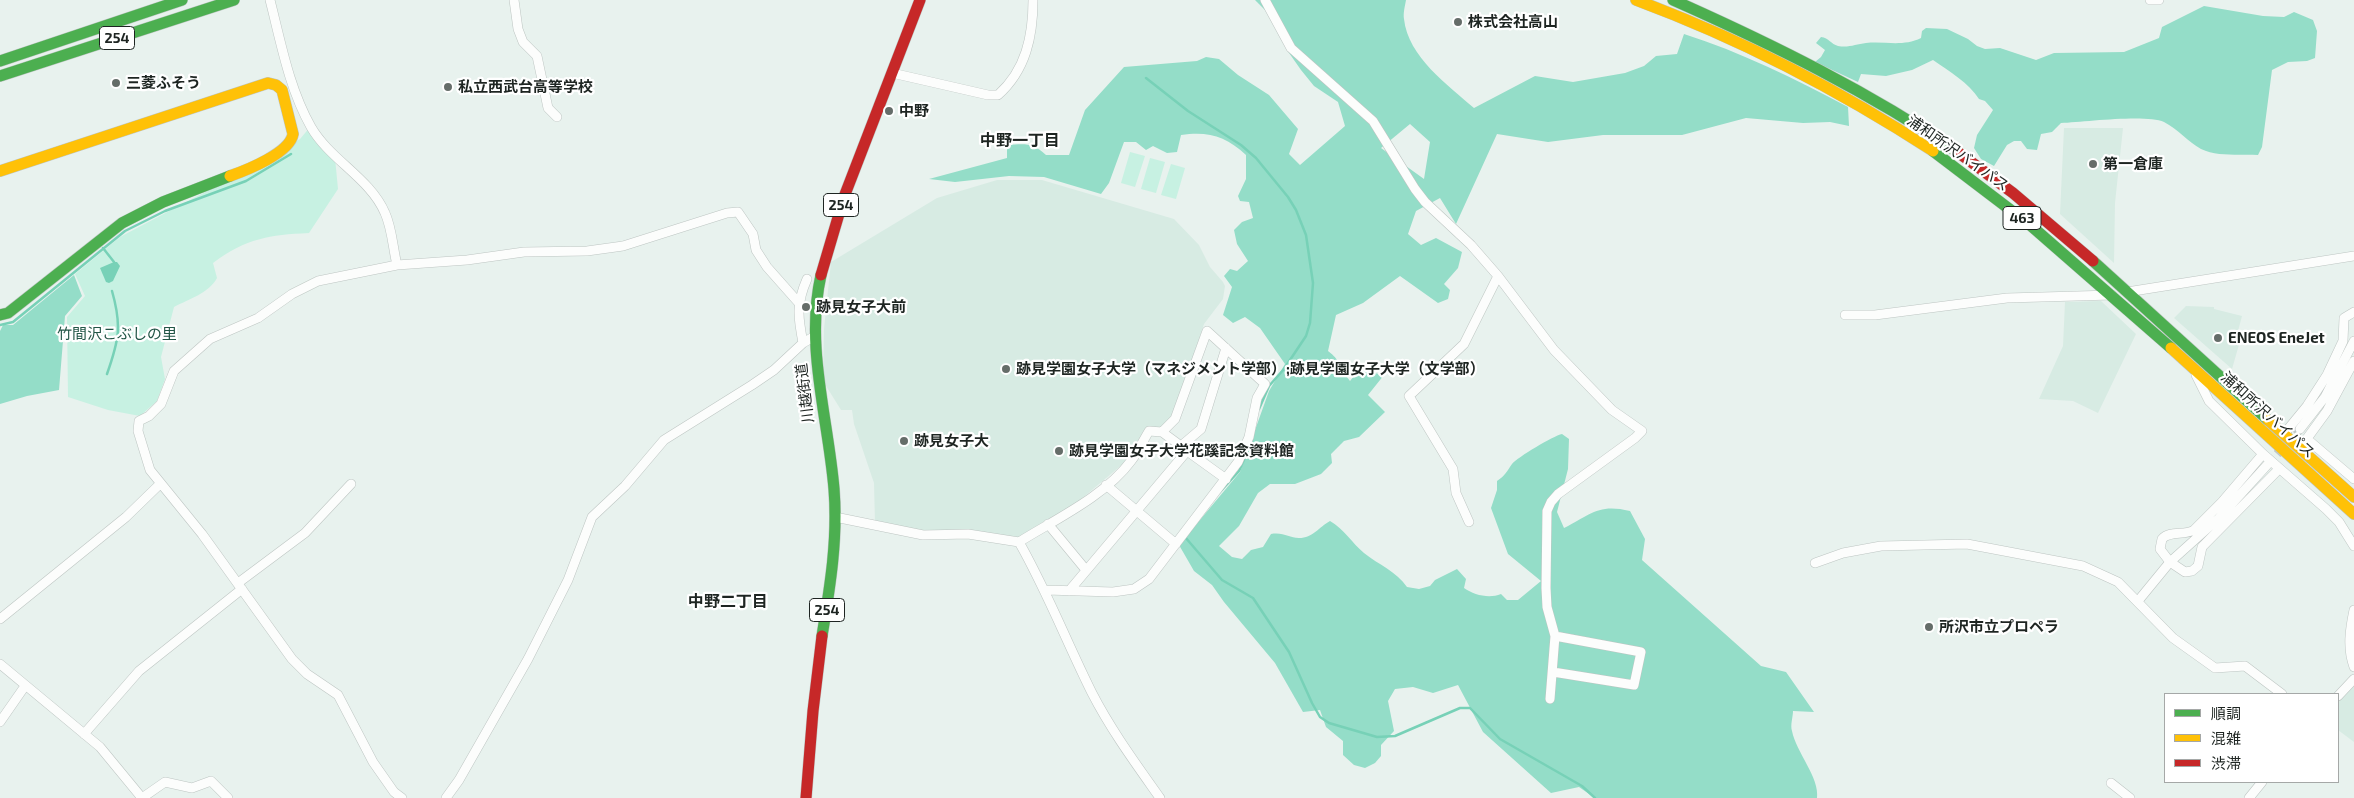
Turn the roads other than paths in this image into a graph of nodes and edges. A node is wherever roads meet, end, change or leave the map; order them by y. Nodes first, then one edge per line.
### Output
1 (182, 0) edge
2 (234, 0) edge
3 (270, 0) edge
4 (514, 0) edge
5 (920, 0) edge
6 (1033, 0) edge
7 (1265, 0) edge
8 (1636, 0) edge
9 (1673, 0) edge
10 (2150, 0) edge
11 (2159, 0) edge
12 (0, 61) edge
13 (892, 73) junction
14 (0, 76) edge
15 (557, 117) dead end
16 (0, 171) edge
17 (2354, 256) edge
18 (397, 265) junction
19 (1498, 276) junction
20 (808, 279) dead end
21 (2127, 292) junction
22 (2112, 295) junction
23 (817, 299) junction
24 (799, 300) junction
25 (2354, 312) edge
26 (0, 315) edge
27 (1845, 315) dead end
28 (815, 336) junction
29 (2354, 341) edge
30 (803, 343) junction
31 (1226, 348) junction
32 (2354, 361) edge
33 (2191, 366) junction
34 (2245, 415) junction
35 (2300, 429) tunnel mouth
36 (1162, 432) junction
37 (2284, 434) junction
38 (2304, 447) junction
39 (1184, 448) junction
40 (2263, 454) junction
41 (2268, 464) tunnel mouth
42 (2280, 469) junction
43 (1226, 479) junction
44 (2354, 479) edge
45 (160, 484) junction
46 (350, 484) dead end
47 (1106, 485) junction
48 (2354, 491) edge
49 (2354, 497) edge
50 (1137, 511) junction
51 (2354, 514) edge
52 (835, 517) junction
53 (1469, 522) dead end
54 (1048, 524) junction
55 (2354, 525) edge
56 (1019, 542) junction
57 (1176, 544) junction
58 (2354, 546) edge
59 (1815, 562) dead end
60 (2170, 562) junction
61 (1086, 570) junction
62 (240, 586) junction
63 (1046, 590) junction
64 (1069, 591) junction
65 (2138, 601) junction
66 (2354, 610) edge
67 (0, 619) edge
68 (1555, 636) junction
69 (0, 664) edge
70 (2354, 667) edge
71 (1553, 672) junction
72 (2354, 679) edge
73 (25, 686) junction
74 (2281, 693) edge
75 (2339, 695) edge
76 (1550, 699) dead end
77 (0, 722) edge
78 (84, 734) junction
79 (2111, 783) dead end
80 (2261, 783) edge
81 (142, 798) edge
82 (228, 798) edge
83 (402, 798) edge
84 (446, 798) edge
85 (806, 798) edge
86 (1160, 798) edge
87 (2130, 798) edge
88 (2249, 798) edge

1 - 12 main road, 254
2 - 14 main road, 254
3 - 18 street
4 - 15 street
5 - 13 main road, 川越街道 / 254
6 - 13 street
7 - 19 street
8 - 22 main road, 浦和所沢バイパス / 463
9 - 21 main road, 浦和所沢バイパス / 463
10 - 11 street
13 - 23 main road, 川越街道 / 254
16 - 26 main road
17 - 21 street
18 - 24 street
18 - 45 street
19 - 53 street
19 - 68 street
20 - 24 street
21 - 37 main road, 浦和所沢バイパス / 463
22 - 27 street
22 - 33 main road, 浦和所沢バイパス / 463
23 - 24 street
23 - 28 main road, 川越街道 / 254
24 - 30 street
25 - 37 street
28 - 30 street
28 - 52 main road, 川越街道 / 254
29 - 35 street
30 - 84 street
31 - 36 street
31 - 39 street
31 - 43 street
32 - 38 street
33 - 34 main road, 浦和所沢バイパス / 463
33 - 40 street
34 - 51 main road, 浦和所沢バイパス / 463
34 - 55 main road
36 - 39 street
36 - 47 street
37 - 38 main road, 浦和所沢バイパス / 463
38 - 44 street
38 - 48 main road
38 - 49 main road, 浦和所沢バイパス / 463
39 - 43 street
39 - 50 street
40 - 42 street
40 - 60 street
41 - 60 street
42 - 58 street
42 - 60 street
43 - 57 street
45 - 62 street
45 - 67 street
46 - 62 street
47 - 50 street
47 - 54 street
50 - 57 street
50 - 61 street
52 - 56 street
52 - 85 main road, 川越街道 / 254
54 - 56 street
54 - 61 street
56 - 63 street
57 - 64 street
59 - 65 street
60 - 65 street
61 - 64 street
62 - 78 street
62 - 83 street
63 - 64 street
63 - 86 street
65 - 74 street
66 - 70 street
68 - 71 street
68 - 71 street
69 - 73 street
71 - 76 street
72 - 75 street
73 - 77 street
73 - 78 street
78 - 81 street
79 - 87 street
80 - 88 street
81 - 82 street

